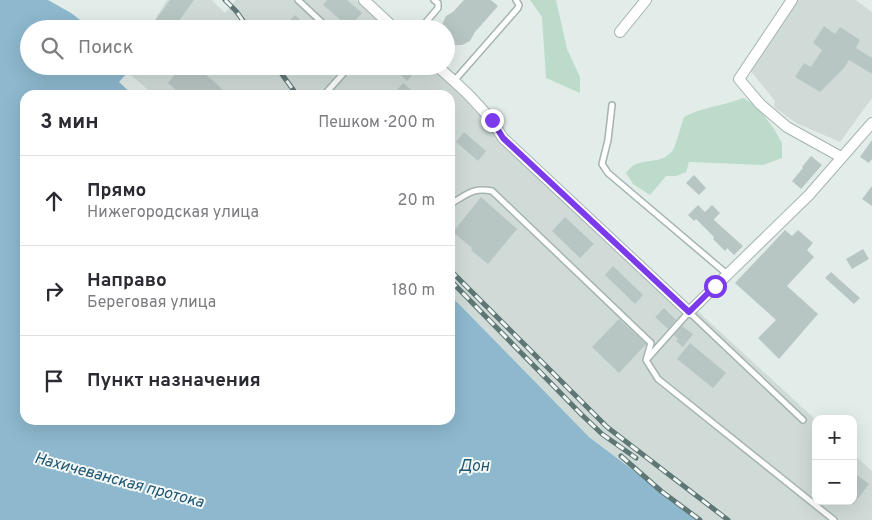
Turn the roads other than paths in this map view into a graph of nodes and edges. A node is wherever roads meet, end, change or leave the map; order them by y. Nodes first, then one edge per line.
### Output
1 (298, 0) edge
2 (364, 0) edge
3 (434, 0) edge
4 (516, 0) edge
5 (646, 0) edge
6 (792, 0) edge
7 (319, 20) edge
8 (386, 20) edge
9 (428, 20) edge
10 (620, 32) dead end
11 (342, 75) edge
12 (447, 75) edge
13 (454, 81) junction
14 (328, 90) edge
15 (612, 105) dead end
16 (872, 123) edge
17 (842, 157) junction
18 (455, 201) edge
19 (727, 274) junction
20 (689, 312) junction
21 (646, 360) junction
22 (804, 420) dead end
23 (834, 520) edge

1 - 7 lane
2 - 8 street
3 - 9 lane
4 - 13 lane
5 - 10 street
6 - 17 street
11 - 14 lane
12 - 13 street
13 - 20 street
15 - 19 lane
16 - 17 street
17 - 19 street
18 - 21 lane
19 - 20 street
20 - 21 lane
20 - 22 lane
21 - 23 lane

